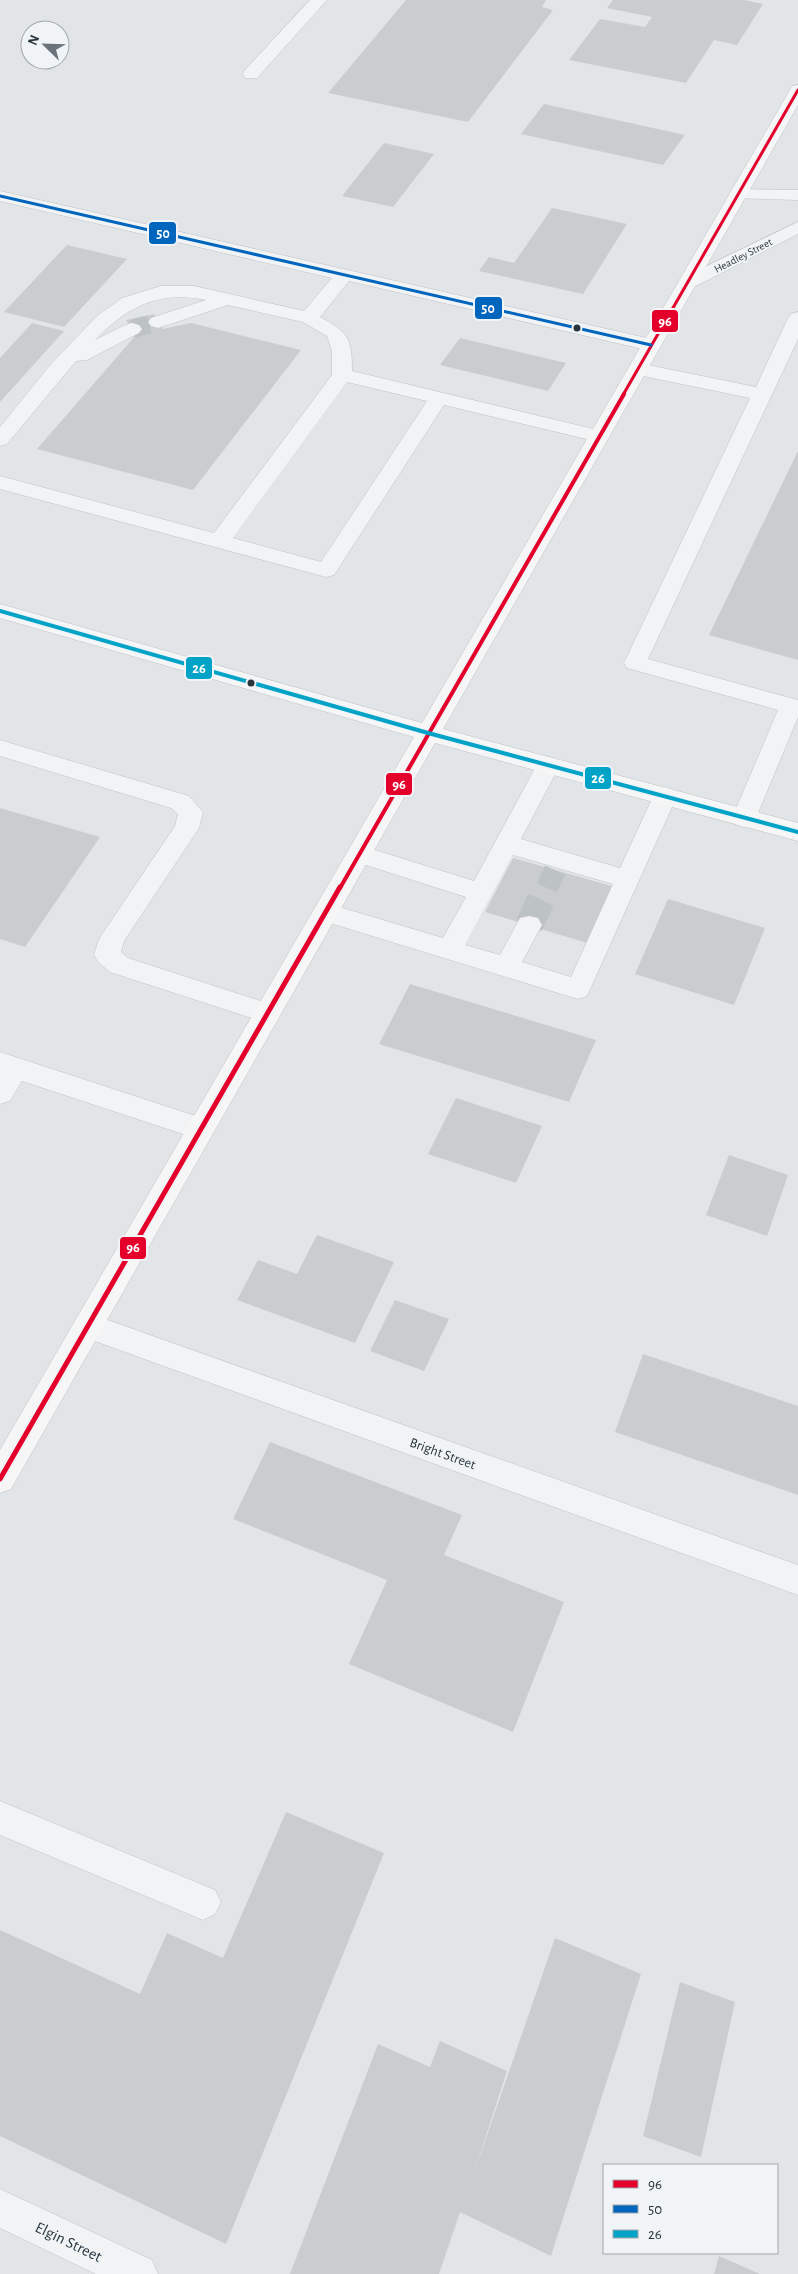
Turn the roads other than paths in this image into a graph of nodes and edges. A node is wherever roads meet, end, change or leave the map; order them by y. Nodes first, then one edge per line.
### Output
1 (319, 0) edge
2 (251, 74) dead end
3 (798, 90) edge
4 (738, 194) junction
5 (798, 195) edge
6 (0, 196) edge
7 (798, 227) edge
8 (344, 274) junction
9 (687, 283) junction
10 (230, 299) junction
11 (308, 318) junction
12 (798, 318) edge
13 (158, 322) tunnel mouth
14 (132, 329) tunnel mouth
15 (651, 345) junction
16 (58, 368) junction
17 (638, 368) junction
18 (342, 375) junction
19 (762, 394) junction
20 (439, 398) junction
21 (599, 436) junction
22 (0, 440) edge
23 (0, 482) edge
24 (219, 542) junction
25 (0, 611) edge
26 (795, 707) edge
27 (428, 733) junction
28 (0, 748) edge
29 (548, 765) junction
30 (665, 796) junction
31 (744, 818) junction
32 (798, 832) edge
33 (506, 844) junction
34 (359, 854) junction
35 (626, 879) junction
36 (480, 892) junction
37 (326, 912) junction
38 (529, 925) tunnel mouth
39 (450, 950) junction
40 (507, 967) junction
41 (267, 1013) junction
42 (8, 1065) edge
43 (0, 1093) edge
44 (200, 1129) junction
45 (88, 1326) junction
46 (0, 1479) edge
47 (798, 1580) edge
48 (0, 1818) edge
49 (203, 1902) dead end
50 (0, 2208) edge
51 (138, 2274) edge

1 - 2 street
3 - 4 main road
4 - 5 street
4 - 9 main road
6 - 8 street
7 - 9 street, Headley Street
8 - 11 street
8 - 15 street
9 - 15 main road
10 - 11 street
10 - 13 street
10 - 16 street
11 - 18 street
12 - 19 street
14 - 16 street
15 - 17 main road
16 - 22 street
17 - 19 street
17 - 21 main road
18 - 20 street
18 - 24 street
19 - 26 street
20 - 21 street
20 - 24 street
21 - 27 main road
23 - 24 street
25 - 27 main road
26 - 31 street
27 - 29 main road
27 - 34 main road
28 - 41 street
29 - 30 main road
29 - 33 street
30 - 31 main road
30 - 35 street
31 - 32 main road
33 - 35 street
33 - 36 street
34 - 36 street
34 - 37 main road
35 - 40 street
36 - 39 street
37 - 39 street
37 - 41 main road
38 - 40 street
39 - 40 street
41 - 44 main road
42 - 43 street
42 - 44 street
44 - 45 main road
45 - 46 main road
45 - 47 street, Bright Street
48 - 49 street
50 - 51 street, Elgin Street

